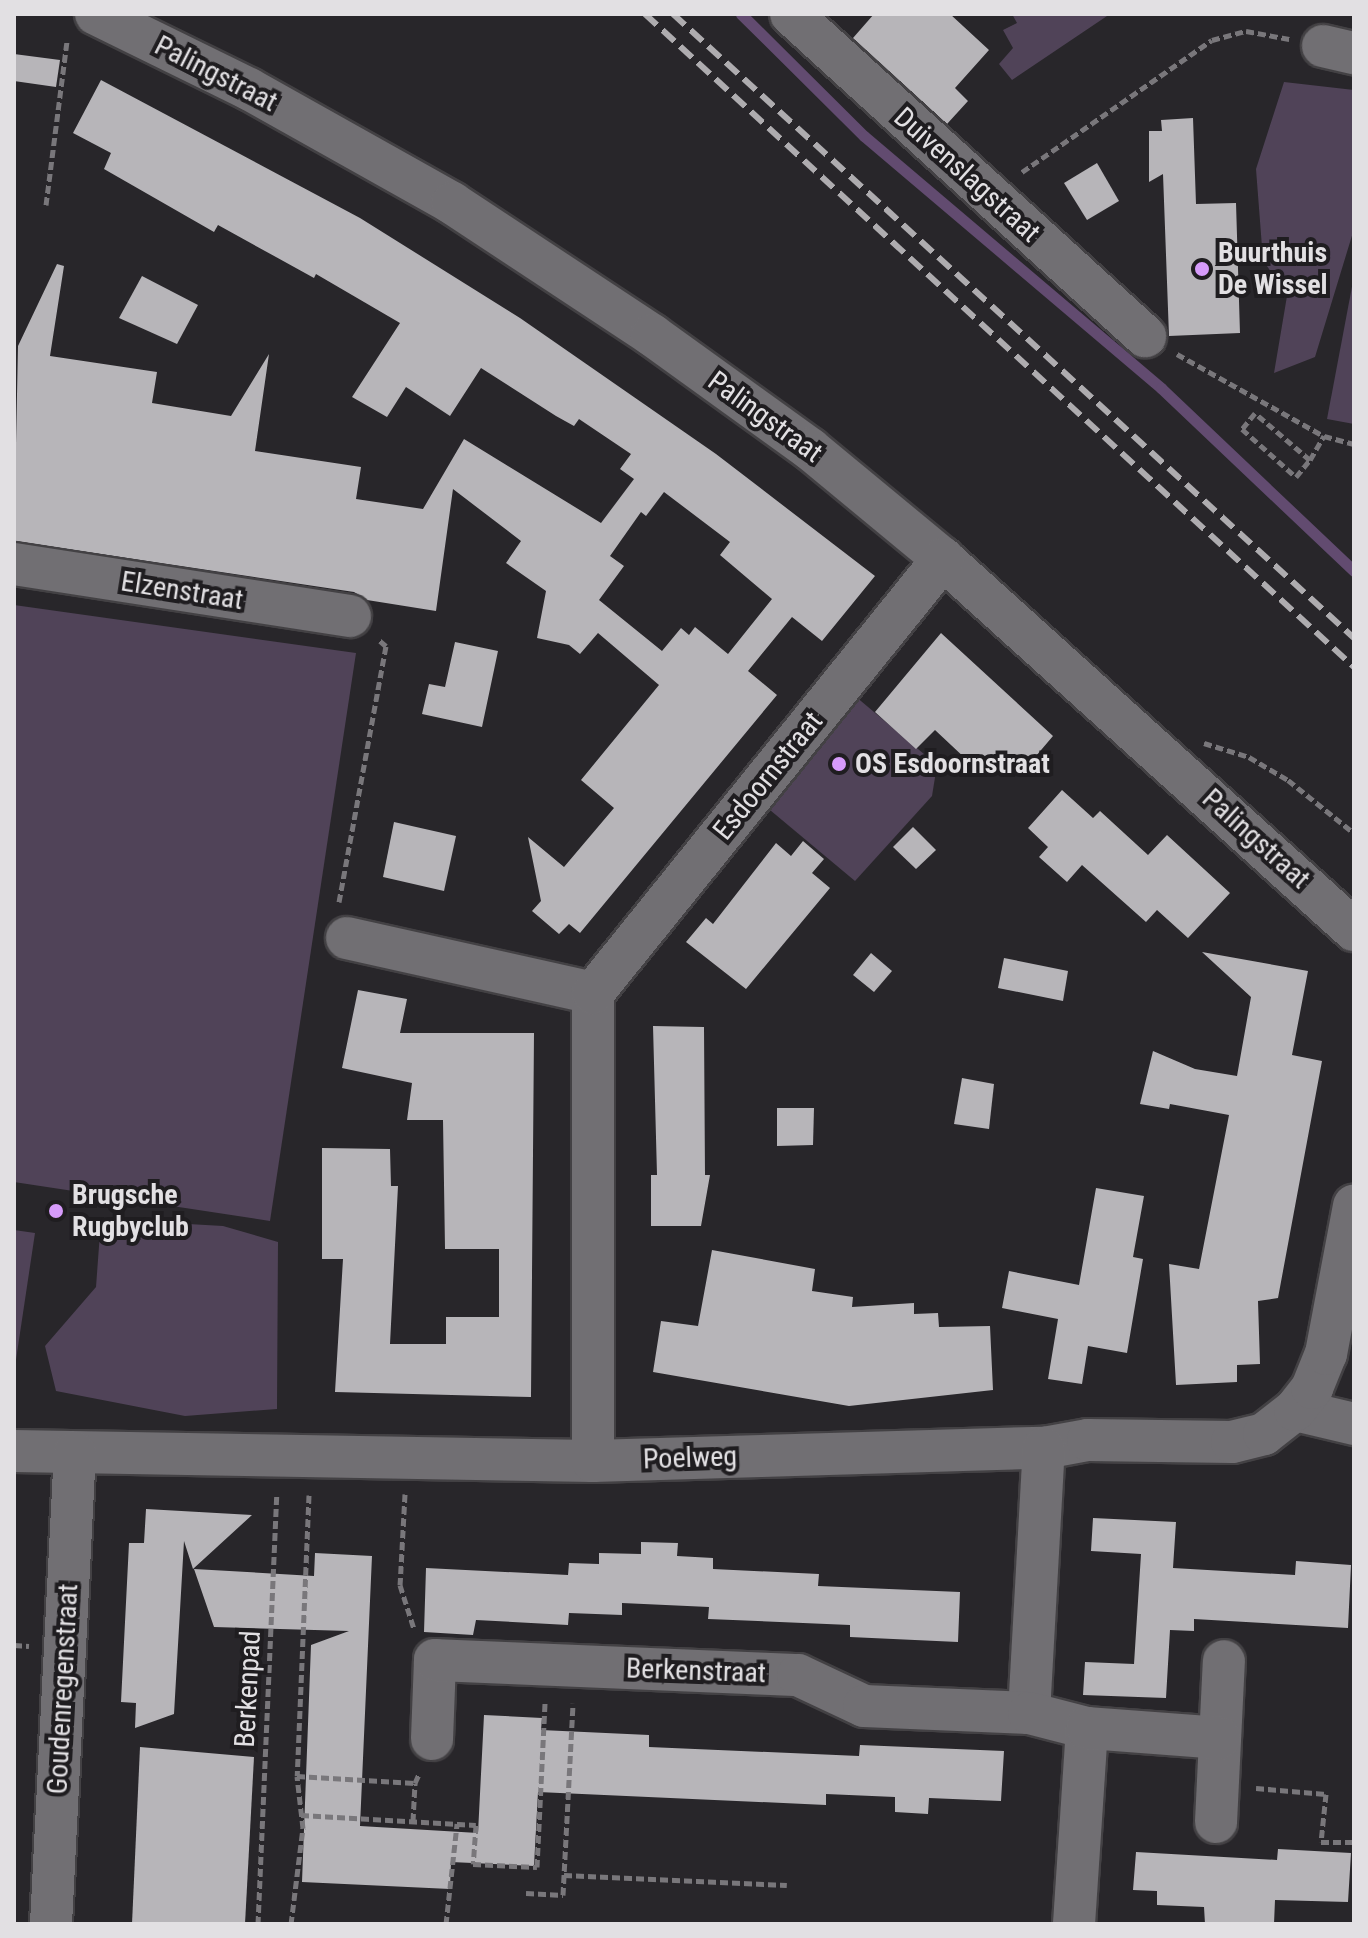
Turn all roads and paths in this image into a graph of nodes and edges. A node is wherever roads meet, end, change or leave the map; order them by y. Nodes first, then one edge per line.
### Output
1 (791, 14) edge
2 (82, 21) edge
3 (1338, 50) edge
4 (988, 195) junction
5 (46, 205) dead end
6 (1145, 336) joint
7 (1262, 405) junction
8 (1257, 415) junction
9 (1324, 436) junction
10 (1354, 444) edge
11 (1310, 460) junction
12 (943, 559) junction
13 (14, 564) edge
14 (350, 616) joint
15 (1152, 746) junction
16 (1354, 833) edge
17 (1354, 930) edge
18 (347, 938) joint
19 (593, 993) junction
20 (1354, 1206) edge
21 (1295, 1410) junction
22 (1354, 1424) edge
23 (1044, 1448) junction
24 (14, 1451) edge
25 (75, 1453) junction
26 (294, 1456) junction
27 (406, 1456) junction
28 (593, 1461) junction
29 (435, 1660) junction
30 (1224, 1661) dead end
31 (561, 1665) junction
32 (1029, 1713) junction
33 (1087, 1728) junction
34 (1220, 1738) junction
35 (432, 1739) joint
36 (297, 1776) junction
37 (415, 1783) junction
38 (1217, 1804) joint
39 (301, 1815) junction
40 (413, 1821) junction
41 (457, 1824) junction
42 (1354, 1842) edge
43 (564, 1875) junction
44 (787, 1885) dead end
45 (526, 1893) dead end
46 (51, 1924) edge
47 (258, 1924) edge
48 (291, 1924) edge
49 (446, 1924) edge
50 (1074, 1924) edge

1 - 4 street, Duivenslagstraat
2 - 5 path
2 - 12 street, Palingstraat
3 - 4 path
4 - 6 street, Duivenslagstraat
6 - 7 path
7 - 8 path
7 - 9 path
8 - 11 path
8 - 11 path
9 - 10 path
9 - 11 path
12 - 15 street, Palingstraat
12 - 19 street, Esdoornstraat
13 - 14 street, Elzenstraat
14 - 18 path
15 - 16 path
15 - 17 street, Palingstraat
18 - 19 street
19 - 28 street
20 - 21 street
21 - 22 street
21 - 23 street, Poelweg
23 - 28 street, Poelweg
23 - 32 street
24 - 25 street, Poelweg
25 - 26 street, Poelweg
25 - 46 street, Goudenregenstraat
26 - 27 street, Poelweg
26 - 36 path
26 - 47 path, Berkenpad
27 - 28 street, Poelweg
27 - 29 path
29 - 31 street, Berkenstraat
29 - 35 street
30 - 34 street
31 - 32 street, Berkenstraat
31 - 41 path
31 - 43 path
32 - 33 street, Berkenstraat
33 - 34 street, Berkenstraat
33 - 50 street
34 - 38 street
35 - 37 path
36 - 37 path
36 - 39 path
37 - 40 path
38 - 42 path
39 - 40 path
39 - 48 path
40 - 41 path
41 - 49 path
43 - 44 path
43 - 45 path

